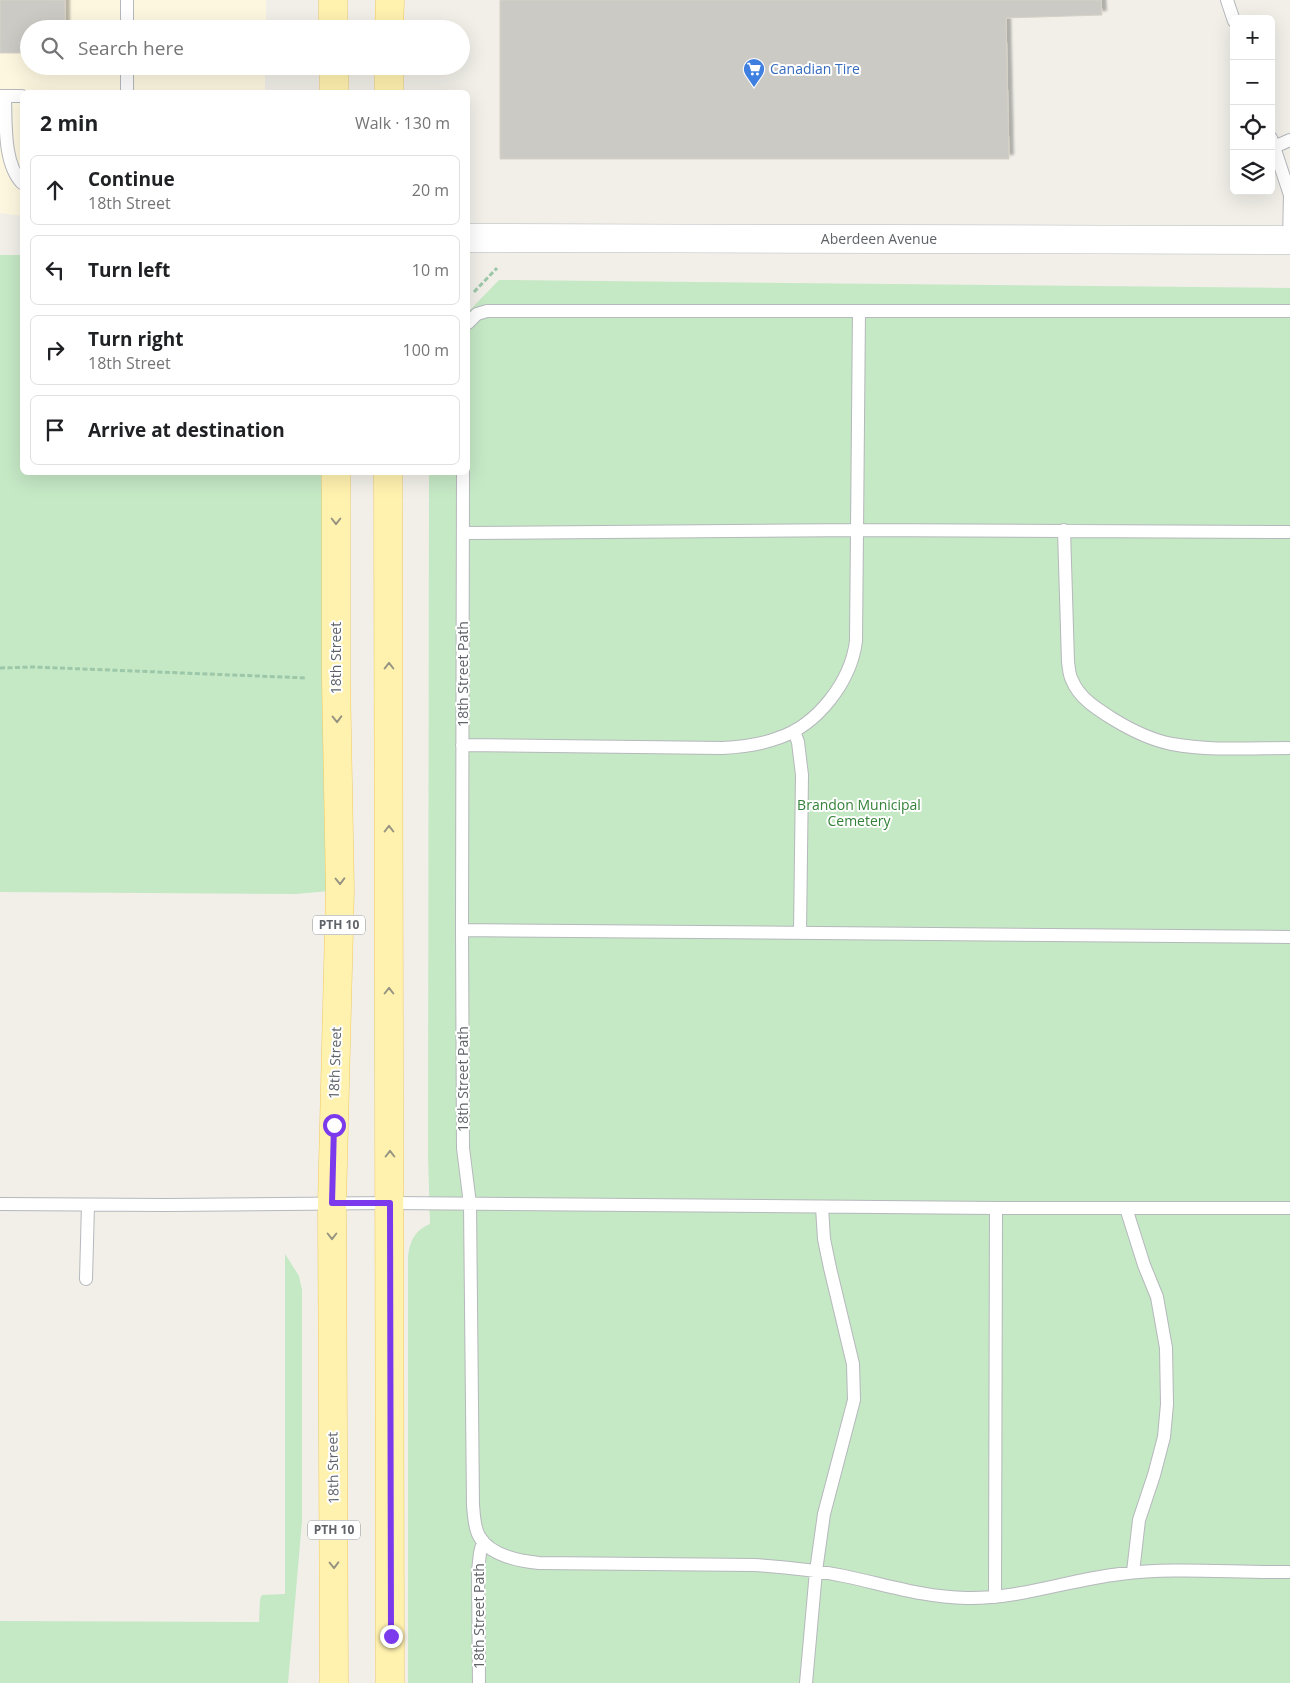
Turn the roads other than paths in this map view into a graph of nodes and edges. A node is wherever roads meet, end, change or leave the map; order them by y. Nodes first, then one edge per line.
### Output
1 (127, 0) edge
2 (333, 0) edge
3 (390, 0) edge
4 (1227, 0) edge
5 (1232, 15) edge
6 (127, 20) edge
7 (333, 20) edge
8 (389, 20) edge
9 (127, 75) edge
10 (334, 75) edge
11 (389, 75) edge
12 (127, 90) edge
13 (334, 90) edge
14 (389, 90) edge
15 (2, 96) edge
16 (20, 96) edge
17 (1290, 140) edge
18 (1275, 142) edge
19 (1275, 148) edge
20 (20, 181) edge
21 (470, 238) edge
22 (1290, 240) edge
23 (860, 311) junction
24 (1290, 311) edge
25 (470, 320) edge
26 (336, 475) edge
27 (388, 475) edge
28 (463, 475) edge
29 (858, 530) junction
30 (1064, 530) junction
31 (1290, 532) edge
32 (463, 533) junction
33 (794, 730) junction
34 (462, 745) junction
35 (1290, 748) edge
36 (462, 930) junction
37 (800, 932) junction
38 (1290, 937) edge
39 (332, 1203) junction
40 (390, 1203) junction
41 (0, 1204) edge
42 (470, 1204) junction
43 (88, 1205) junction
44 (822, 1207) junction
45 (996, 1208) junction
46 (1126, 1208) junction
47 (1290, 1208) edge
48 (86, 1279) dead end
49 (483, 1542) junction
50 (816, 1572) junction
51 (1133, 1572) junction
52 (1290, 1572) edge
53 (995, 1597) junction
54 (334, 1683) edge
55 (390, 1683) edge
56 (479, 1683) edge
57 (806, 1683) edge

1 - 6 lane
2 - 7 main road
3 - 8 main road
4 - 5 lane
9 - 12 lane
10 - 13 main road
11 - 14 main road
15 - 16 lane
15 - 20 lane
17 - 18 lane
19 - 22 lane
21 - 22 street, Aberdeen Avenue
23 - 24 lane
23 - 25 lane
23 - 29 lane
26 -> 39 main road, 18th Street / PTH 10
40 -> 27 main road
28 - 32 lane, 18th Street Path
29 - 30 lane
29 - 32 lane
29 - 33 lane
30 - 31 lane
30 - 35 lane
32 - 34 lane, 18th Street Path
33 - 34 lane
33 - 37 lane
34 - 36 lane, 18th Street Path
36 - 37 lane
36 - 42 lane, 18th Street Path
37 - 38 lane
39 - 40 lane
39 - 43 lane
39 -> 54 main road, 18th Street / PTH 10
40 - 42 lane
40 - 55 main road
41 - 43 lane
42 - 44 lane
42 - 49 lane, 18th Street Path
43 - 48 lane
44 - 45 lane
44 - 50 lane
45 - 46 lane
45 - 53 lane
46 - 47 lane
46 - 51 lane
49 - 50 lane
49 - 56 lane, 18th Street Path
50 - 53 lane
50 - 57 lane
51 - 52 lane
51 - 53 lane

